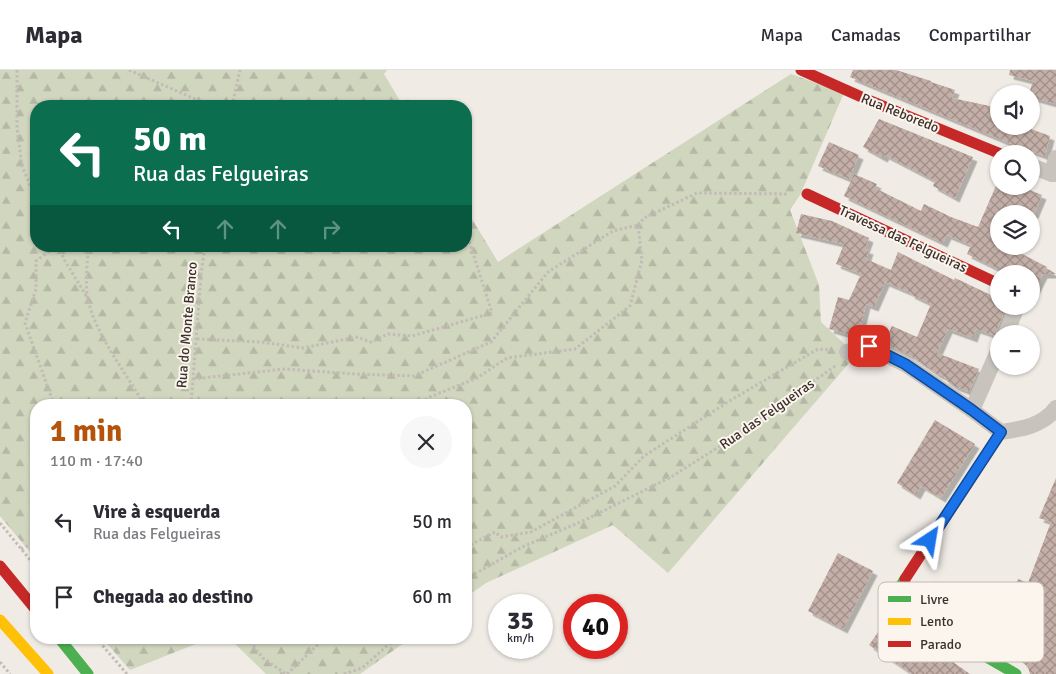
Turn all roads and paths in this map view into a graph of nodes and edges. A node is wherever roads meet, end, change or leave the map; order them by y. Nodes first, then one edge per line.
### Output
1 (18, 70) edge
2 (129, 70) edge
3 (240, 70) edge
4 (801, 70) edge
5 (197, 100) edge
6 (233, 100) edge
7 (990, 150) edge
8 (1056, 158) edge
9 (1040, 169) edge
10 (1054, 174) edge
11 (30, 185) edge
12 (807, 194) joint
13 (638, 225) junction
14 (472, 250) edge
15 (49, 252) edge
16 (60, 252) edge
17 (88, 252) edge
18 (204, 252) edge
19 (990, 280) edge
20 (88, 298) junction
21 (196, 339) junction
22 (847, 352) junction
23 (990, 369) edge
24 (193, 379) junction
25 (52, 399) edge
26 (141, 399) edge
27 (191, 399) edge
28 (427, 399) edge
29 (1056, 408) edge
30 (972, 410) junction
31 (1001, 432) junction
32 (0, 523) edge
33 (30, 544) edge
34 (472, 544) edge
35 (21, 549) junction
36 (30, 560) edge
37 (0, 566) edge
38 (472, 576) edge
39 (903, 582) edge
40 (30, 603) edge
41 (0, 620) edge
42 (0, 627) edge
43 (63, 644) edge
44 (101, 644) edge
45 (252, 644) edge
46 (318, 644) edge
47 (389, 644) edge
48 (20, 660) dead end
49 (0, 662) edge
50 (995, 662) edge
51 (10, 674) edge
52 (48, 674) edge
53 (88, 674) edge
54 (127, 674) edge
55 (286, 674) edge
56 (344, 674) edge
57 (1016, 674) edge

1 - 11 path
2 - 5 path
3 - 6 path
4 - 7 main road, Rua Reboredo
8 - 10 street
9 - 10 street
12 - 13 path
12 - 19 main road, Travessa das Felgueiras
13 - 24 path
13 - 28 path
14 - 21 path
15 - 25 path
16 - 20 path
17 - 20 path
18 - 21 path, Rua do Monte Branco
20 - 26 path
21 - 24 path, Rua do Monte Branco
22 - 30 street
22 - 34 path
22 - 38 path, Rua das Felgueiras
23 - 30 street
24 - 27 path, Rua do Monte Branco
29 - 31 street
30 - 31 street
31 - 39 main road
32 - 35 path
33 - 35 path
35 - 36 path
37 - 40 main road
41 - 52 main road
42 - 48 main road
43 - 53 main road
44 - 54 path
45 - 55 path
46 - 55 path
47 - 56 path
49 - 51 path
50 - 57 main road

